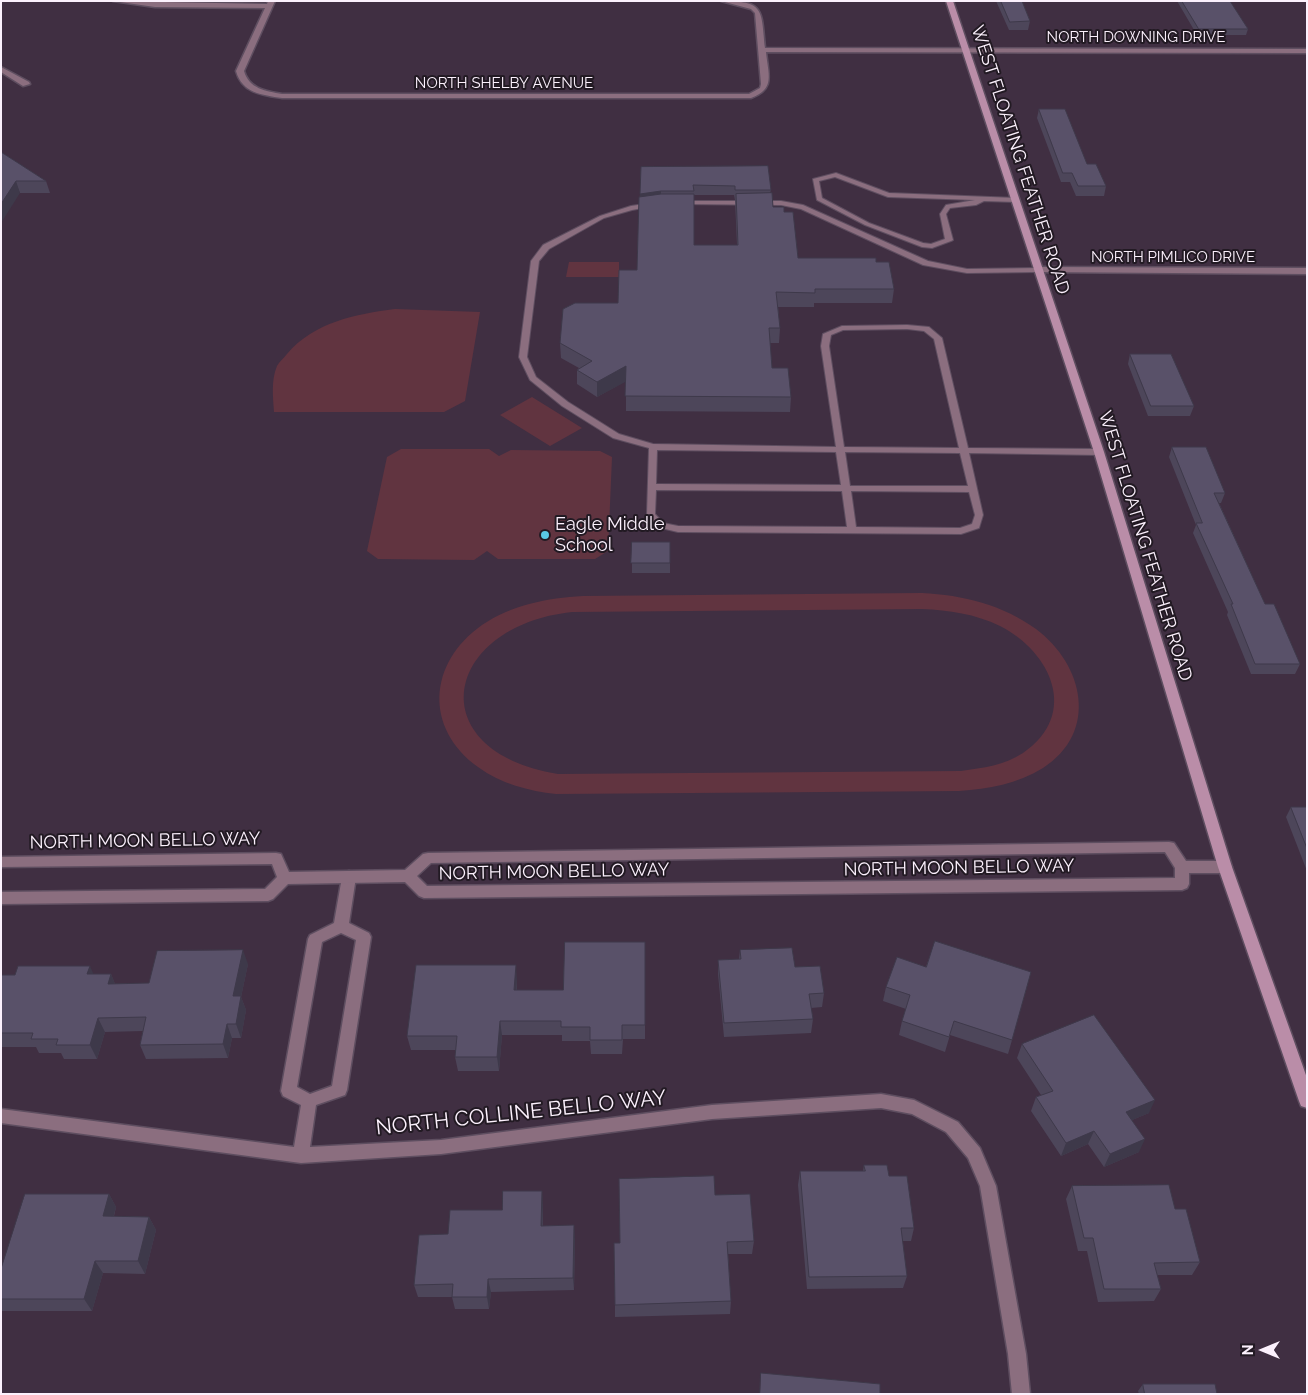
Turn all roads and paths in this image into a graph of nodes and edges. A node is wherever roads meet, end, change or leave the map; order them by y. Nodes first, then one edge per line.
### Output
1 (116, 1) edge
2 (724, 1) edge
3 (949, 1) edge
4 (271, 4) edge
5 (762, 50) junction
6 (966, 50) junction
7 (1307, 51) edge
8 (1, 69) edge
9 (26, 84) dead end
10 (982, 199) junction
11 (1016, 200) junction
12 (675, 203) edge
13 (661, 204) edge
14 (1039, 270) junction
15 (1307, 271) edge
16 (654, 446) junction
17 (842, 449) junction
18 (964, 450) junction
19 (1099, 452) junction
20 (652, 487) junction
21 (847, 489) junction
22 (973, 489) junction
23 (852, 530) junction
24 (1, 862) edge
25 (1182, 867) junction
26 (1225, 867) junction
27 (408, 876) junction
28 (349, 877) junction
29 (285, 878) junction
30 (1, 898) edge
31 (341, 926) junction
32 (309, 1101) junction
33 (1307, 1101) edge
34 (1, 1116) edge
35 (300, 1155) junction
36 (1020, 1394) edge

1 - 4 street
2 - 5 street
3 - 6 main road, WEST FLOATING FEATHER ROAD
4 - 5 street, NORTH SHELBY AVENUE
5 - 6 street, NORTH DOWNING DRIVE
6 - 7 street, NORTH DOWNING DRIVE
6 - 11 main road, WEST FLOATING FEATHER ROAD
8 - 9 street
10 - 10 lane
10 - 11 lane
11 - 14 main road, WEST FLOATING FEATHER ROAD
12 - 14 lane
13 - 16 lane
14 - 15 street, NORTH PIMLICO DRIVE
14 - 19 main road, WEST FLOATING FEATHER ROAD
16 - 17 lane
16 - 20 lane
17 - 18 lane
17 - 18 lane
17 - 21 lane
18 - 19 lane
18 - 22 lane
19 - 26 main road, WEST FLOATING FEATHER ROAD
20 - 21 lane
20 - 23 lane
21 - 22 lane
21 - 23 lane
22 - 23 lane
24 - 29 street, NORTH MOON BELLO WAY
25 - 26 street
25 - 27 street, NORTH MOON BELLO WAY
25 - 27 street, NORTH MOON BELLO WAY
26 - 33 main road, WEST FLOATING FEATHER ROAD
27 - 28 street
28 - 29 street
28 - 31 street
29 - 30 street
31 - 32 street
31 - 32 street
32 - 35 street
34 - 35 street, NORTH COLLINE BELLO WAY
35 - 36 street, NORTH COLLINE BELLO WAY

